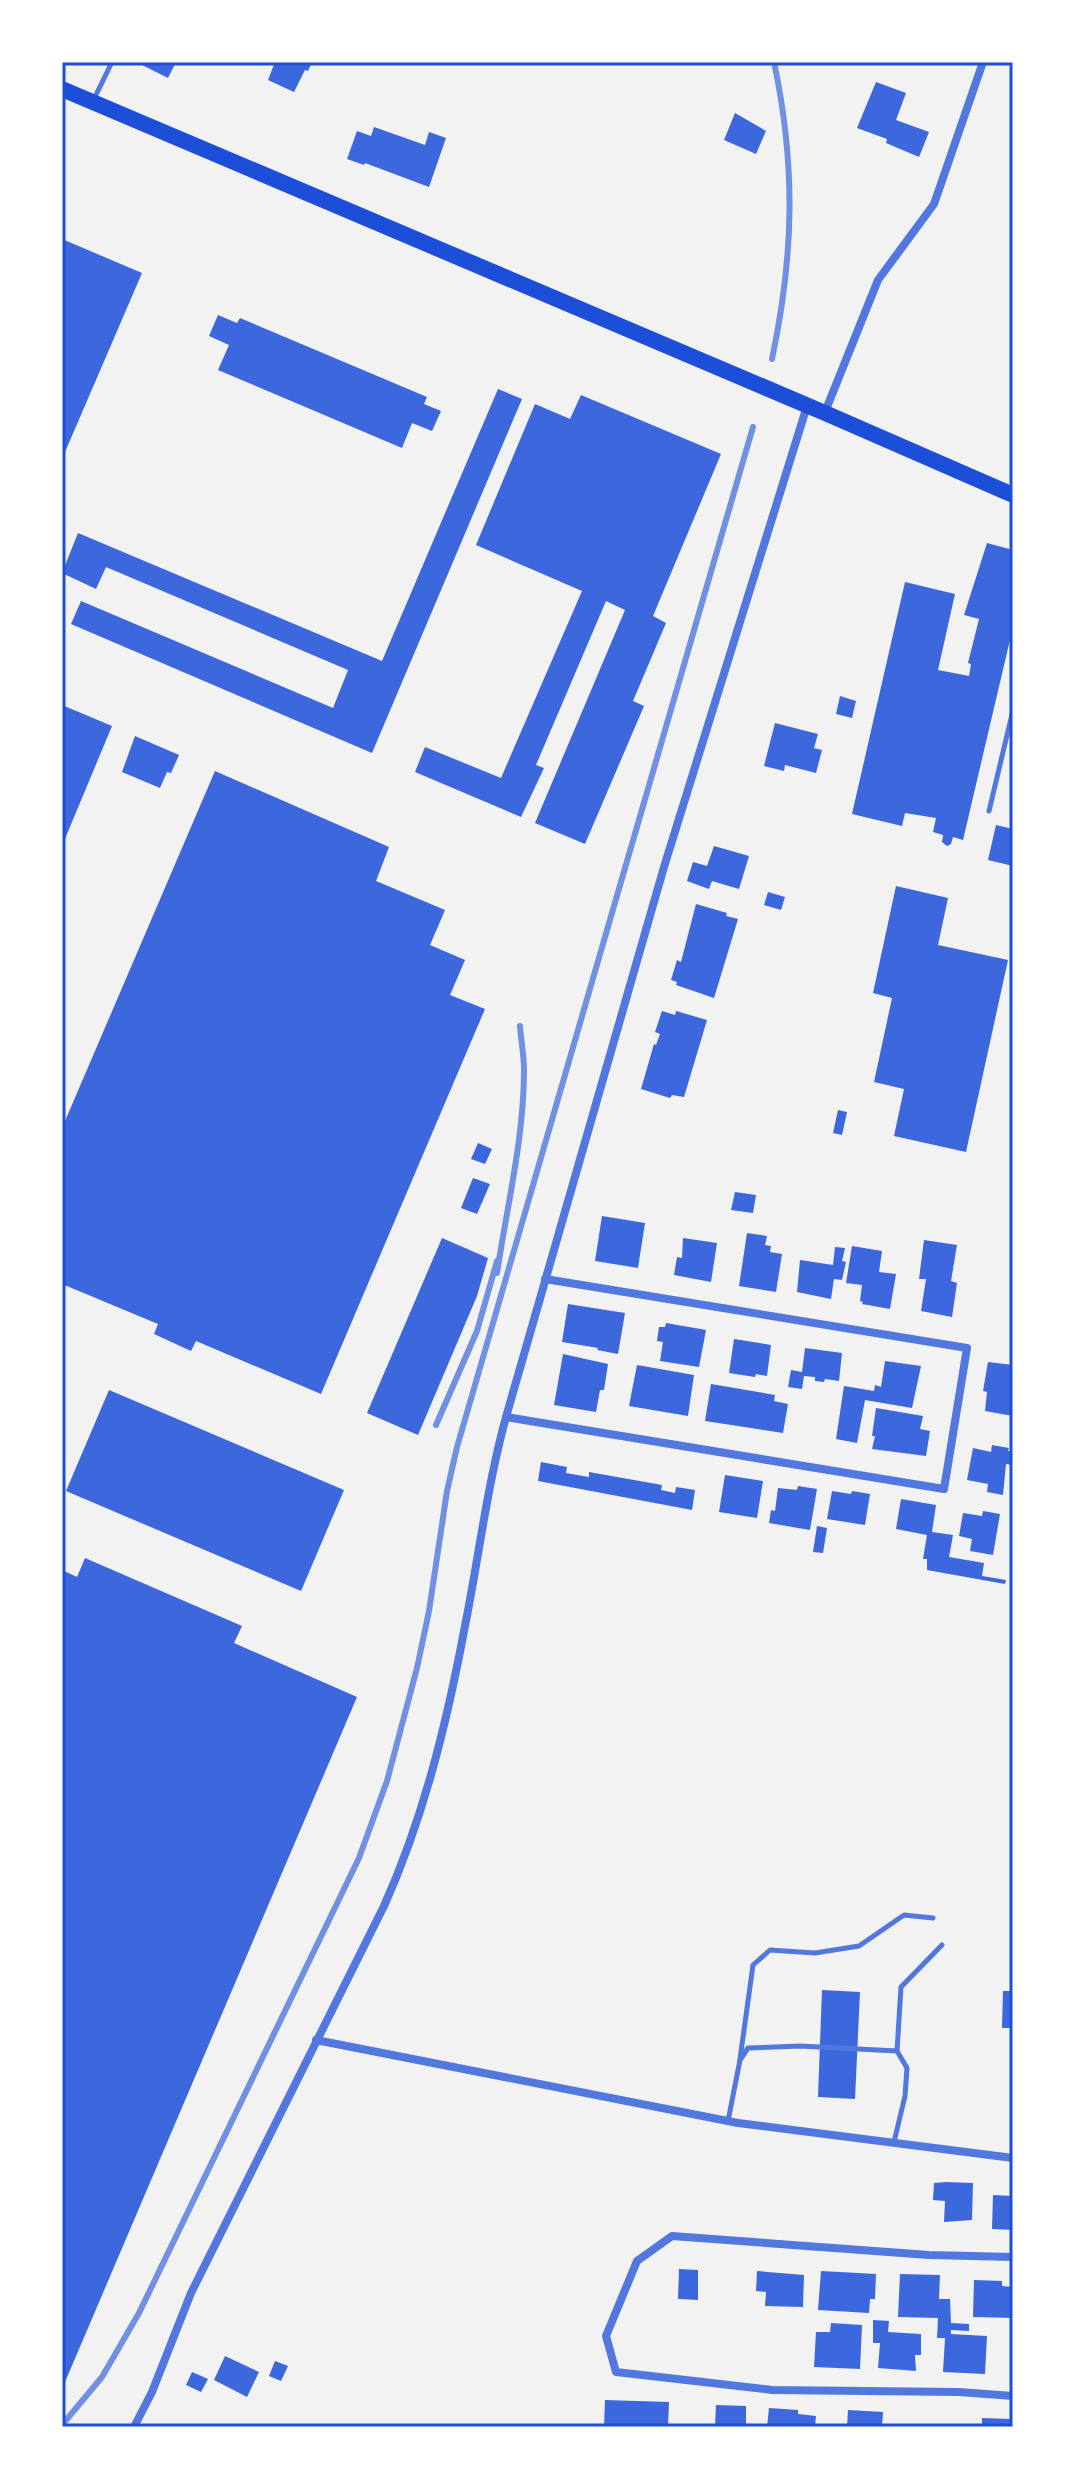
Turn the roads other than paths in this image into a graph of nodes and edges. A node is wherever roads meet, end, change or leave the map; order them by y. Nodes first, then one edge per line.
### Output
1 (112, 62) edge
2 (983, 62) edge
3 (62, 89) edge
4 (93, 102) junction
5 (807, 405) junction
6 (825, 413) junction
7 (1013, 495) edge
8 (1013, 710) edge
9 (989, 811) dead end
10 (545, 1279) junction
11 (506, 1417) junction
12 (933, 1918) dead end
13 (942, 1945) dead end
14 (316, 2040) junction
15 (897, 2051) junction
16 (740, 2060) junction
17 (728, 2121) junction
18 (894, 2142) junction
19 (1013, 2158) edge
20 (1013, 2257) edge
21 (1013, 2396) edge
22 (134, 2427) edge

1 - 4 lane
2 - 6 street
3 - 4 main road
4 - 5 main road
5 - 6 main road
5 - 10 street
6 - 7 main road
8 - 9 lane
10 - 11 street
10 - 11 street
11 - 14 street
12 - 16 lane
13 - 15 lane
14 - 17 street
14 - 22 street
15 - 16 lane
15 - 18 lane
16 - 17 lane
17 - 18 street
18 - 19 street
20 - 21 street

